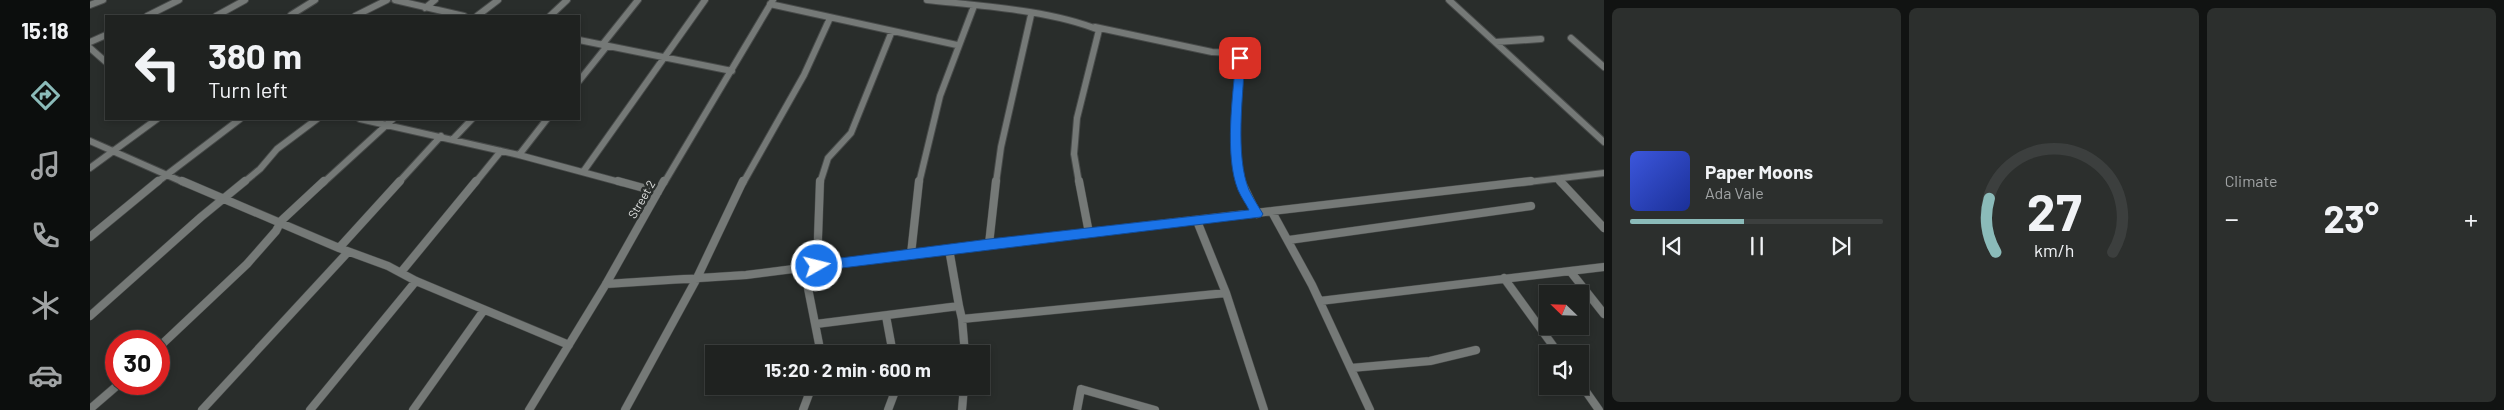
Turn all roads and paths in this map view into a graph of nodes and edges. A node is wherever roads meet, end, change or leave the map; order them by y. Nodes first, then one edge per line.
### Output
1 (103, 0) edge
2 (179, 0) edge
3 (245, 0) edge
4 (315, 0) edge
5 (386, 0) edge
6 (395, 0) edge
7 (436, 0) edge
8 (498, 0) edge
9 (567, 0) edge
10 (638, 0) edge
11 (705, 0) edge
12 (927, 0) edge
13 (1449, 0) edge
14 (772, 2) edge
15 (90, 5) edge
16 (974, 6) junction
17 (425, 8) junction
18 (440, 11) junction
19 (149, 15) edge
20 (218, 15) edge
21 (290, 15) dead end
22 (357, 15) edge
23 (435, 15) edge
24 (459, 15) edge
25 (478, 15) edge
26 (551, 15) edge
27 (1031, 15) junction
28 (830, 18) junction
29 (1095, 27) junction
30 (892, 31) junction
31 (105, 35) edge
32 (1571, 38) dead end
33 (1541, 39) dead end
34 (580, 40) edge
35 (90, 42) edge
36 (1496, 42) junction
37 (957, 45) junction
38 (605, 46) junction
39 (90, 48) edge
40 (666, 58) junction
41 (105, 61) edge
42 (1604, 67) edge
43 (732, 72) junction
44 (580, 79) edge
45 (156, 120) edge
46 (239, 120) edge
47 (316, 120) edge
48 (375, 120) edge
49 (471, 120) edge
50 (546, 120) edge
51 (390, 121) edge
52 (442, 136) junction
53 (453, 139) junction
54 (90, 141) edge
55 (1604, 142) edge
56 (112, 151) junction
57 (501, 151) junction
58 (519, 155) junction
59 (90, 168) edge
60 (583, 172) junction
61 (1604, 173) edge
62 (168, 174) junction
63 (1558, 178) junction
64 (658, 192) junction
65 (224, 198) junction
66 (1531, 206) dead end
67 (1272, 212) junction
68 (1257, 214) junction
69 (281, 221) junction
70 (1198, 221) junction
71 (1604, 228) edge
72 (1089, 233) junction
73 (90, 237) edge
74 (1289, 240) junction
75 (989, 244) junction
76 (339, 248) junction
77 (950, 249) junction
78 (348, 252) junction
79 (910, 254) junction
80 (817, 266) junction
81 (1604, 267) edge
82 (804, 268) junction
83 (402, 271) junction
84 (1570, 271) junction
85 (1504, 278) junction
86 (696, 280) junction
87 (416, 281) junction
88 (606, 284) junction
89 (1226, 293) junction
90 (1320, 301) junction
91 (959, 306) junction
92 (484, 310) junction
93 (1604, 314) edge
94 (90, 316) edge
95 (886, 316) junction
96 (962, 319) junction
97 (816, 324) junction
98 (170, 337) edge
99 (569, 345) junction
100 (820, 345) edge
101 (891, 345) edge
102 (964, 345) edge
103 (1552, 345) edge
104 (1476, 350) dead end
105 (1350, 368) junction
106 (106, 395) edge
107 (809, 395) edge
108 (894, 395) edge
109 (963, 395) edge
110 (1588, 395) edge
111 (90, 409) edge
112 (202, 410) edge
113 (310, 410) edge
114 (413, 410) edge
115 (529, 410) edge
116 (625, 410) edge
117 (803, 410) edge
118 (888, 410) edge
119 (962, 410) edge
120 (1077, 410) edge
121 (1155, 410) edge
122 (1264, 410) edge
123 (1370, 410) edge
124 (1599, 410) edge

1 - 15 street
2 - 19 street
3 - 20 street
4 - 21 street
5 - 22 street
6 - 17 street
7 - 17 street
8 - 25 street
9 - 26 street
10 - 38 street
11 - 40 street
12 - 16 street
13 - 36 street
14 - 28 street
14 - 43 street, Street 2
16 - 27 street
16 - 37 street
17 - 18 street
18 - 23 street
18 - 24 street
27 - 29 street
27 - 75 street
28 - 30 street
28 - 86 street
29 - 68 street
29 - 72 street
30 - 37 street
30 - 80 street
31 - 35 street
32 - 42 street
33 - 36 street
34 - 38 street
36 - 55 street
37 - 79 street
38 - 40 street
38 - 44 street
39 - 41 street
40 - 43 street
40 - 60 street
43 - 64 street, Street 2
45 - 56 street
46 - 62 street
47 - 65 street
48 - 51 street
49 - 53 street
50 - 58 street
51 - 52 street
51 - 69 street
52 - 53 street
52 - 76 street
53 - 57 street
54 - 56 street
56 - 59 street
56 - 62 street
57 - 58 street
57 - 83 street
58 - 60 street
60 - 64 street
61 - 63 street
62 - 65 street
62 - 73 street
63 - 67 street
63 - 71 street
64 - 88 street, Street 2
65 - 69 street
65 - 94 street
66 - 74 street
67 - 68 street
67 - 74 street
68 - 70 street
69 - 76 street
69 - 98 street
70 - 72 street
70 - 89 street
72 - 75 street
74 - 90 street
75 - 77 street
76 - 78 street
77 - 79 street
77 - 91 street
78 - 83 street
78 - 112 street
79 - 80 street
80 - 82 street
81 - 84 street
82 - 86 street
82 - 97 street
83 - 87 street
84 - 85 street
84 - 93 street
85 - 90 street
85 - 103 street
86 - 88 street
86 - 116 street
87 - 92 street
87 - 113 street
88 - 99 street, Street 2
89 - 96 street
89 - 122 street
90 - 105 street
91 - 95 street
91 - 96 street
92 - 99 street
92 - 114 street
95 - 97 street
95 - 101 street
96 - 102 street
97 - 100 street
99 - 115 street, Street 2
104 - 105 street
105 - 123 street
106 - 111 street
107 - 117 street
108 - 118 street
109 - 119 street
110 - 124 street
120 - 121 street

